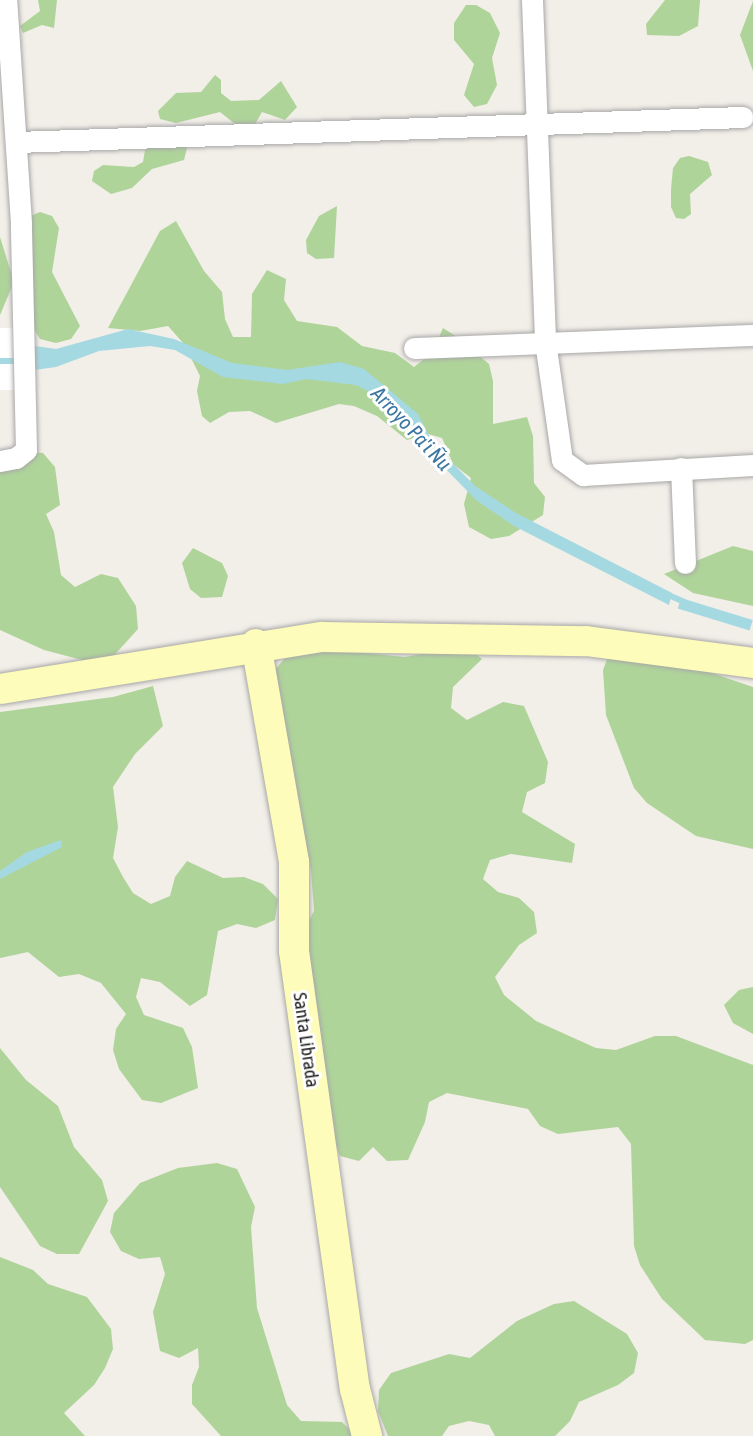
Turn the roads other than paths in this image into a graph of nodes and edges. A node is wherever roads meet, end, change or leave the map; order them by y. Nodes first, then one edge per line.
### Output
1 (6, 0) edge
2 (532, 0) edge
3 (743, 117) dead end
4 (535, 124) junction
5 (16, 142) junction
6 (10, 223) edge
7 (753, 335) edge
8 (545, 341) junction
9 (414, 348) dead end
10 (0, 461) edge
11 (753, 465) edge
12 (681, 468) junction
13 (685, 563) dead end
14 (256, 644) junction
15 (753, 663) edge
16 (0, 689) edge
17 (367, 1436) edge

1 - 5 street
2 - 4 street
3 - 4 street
4 - 5 street
4 - 8 street
5 - 6 street
6 - 10 street
7 - 8 street
8 - 9 street
8 - 12 street
11 - 12 street
12 - 13 street
14 - 15 street
14 - 16 street
14 - 17 street, Santa Librada

